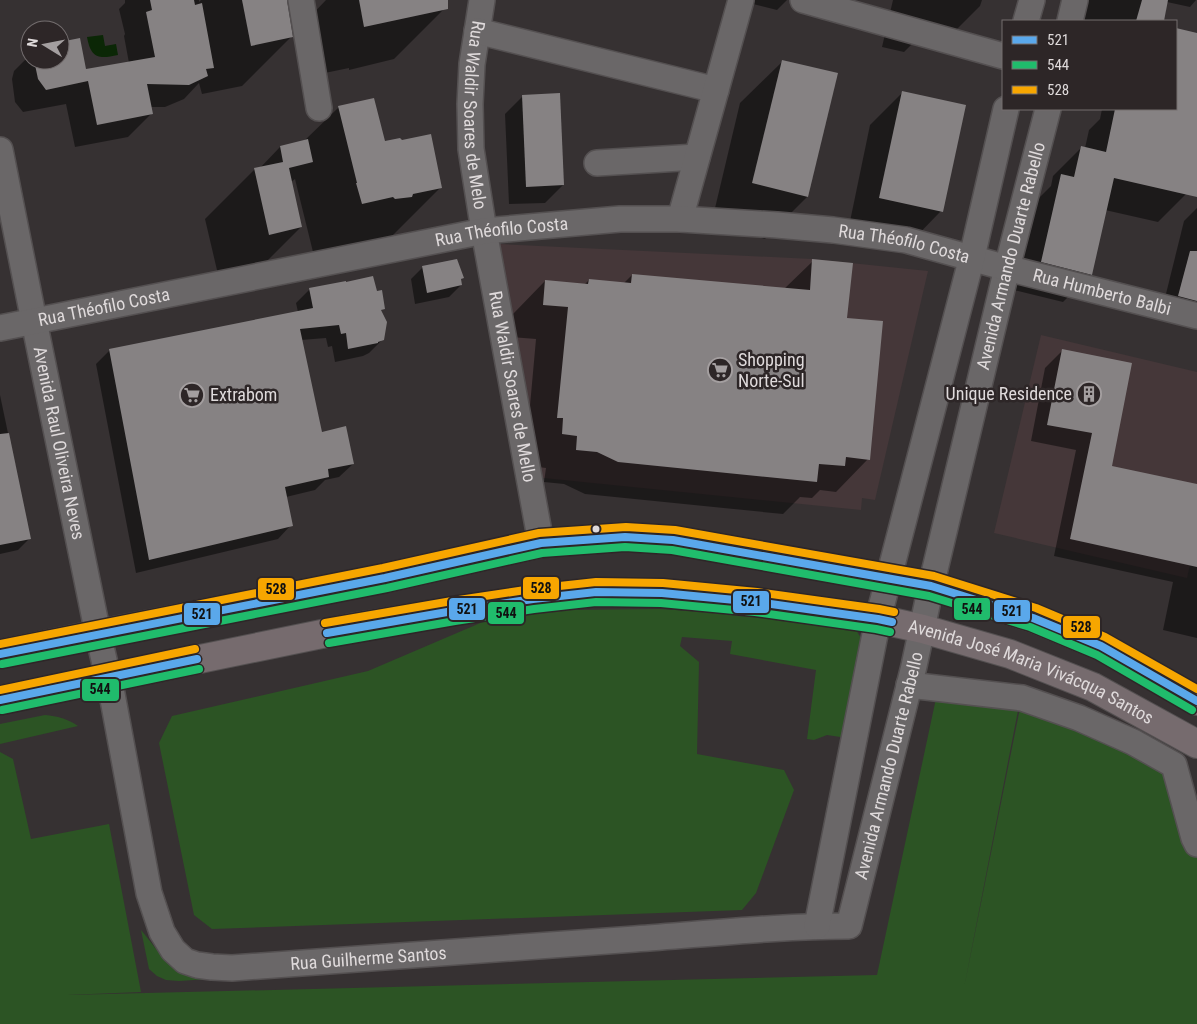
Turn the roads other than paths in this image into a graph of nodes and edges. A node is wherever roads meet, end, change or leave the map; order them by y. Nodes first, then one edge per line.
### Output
1 (302, 0) edge
2 (482, 0) edge
3 (741, 0) edge
4 (803, 0) edge
5 (1032, 0) edge
6 (1075, 0) edge
7 (1026, 20) edge
8 (1070, 20) edge
9 (477, 31) junction
10 (1002, 56) edge
11 (716, 90) junction
12 (319, 108) dead end
13 (1006, 110) edge
14 (1048, 110) edge
15 (0, 150) edge
16 (697, 157) junction
17 (597, 163) dead end
18 (680, 219) junction
19 (484, 231) junction
20 (972, 257) junction
21 (1007, 268) junction
22 (1197, 316) edge
23 (34, 322) junction
24 (0, 328) edge
25 (541, 543) junction
26 (888, 578) junction
27 (931, 586) junction
28 (878, 619) junction
29 (923, 629) junction
30 (98, 634) junction
31 (0, 654) edge
32 (109, 677) junction
33 (909, 685) junction
34 (0, 700) edge
35 (1197, 702) edge
36 (1197, 744) edge
37 (1197, 844) edge
38 (817, 926) junction
39 (849, 926) joint

1 - 12 street
2 - 9 street, Rua Waldir Soares de Melo
3 - 11 street
4 - 10 street
5 - 7 street
6 - 8 street
9 - 11 street
9 - 19 street, Rua Waldir Soares de Melo
11 - 16 street
13 - 20 street, Avenida Armando Duarte Rabello
14 - 21 street, Avenida Armando Duarte Rabello
15 - 23 street, Avenida Raul Oliveira Neves
16 - 17 street
16 - 18 street
18 - 19 street, Rua Théofilo Costa
18 - 20 street, Rua Théofilo Costa
19 - 23 street, Rua Théofilo Costa
19 - 25 street, Rua Waldir Soares de Mello
20 - 21 street, Rua Théofilo Costa
20 - 26 street, Avenida Armando Duarte Rabello
21 - 22 street, Rua Humberto Balbi
21 - 27 street, Avenida Armando Duarte Rabello
23 - 24 street, Rua Théofilo Costa
23 - 30 street, Avenida Raul Oliveira Neves
25 - 26 main road
25 - 30 main road
26 - 27 main road
26 - 28 street, Avenida Armando Duarte Rabello
27 - 29 street, Avenida Armando Duarte Rabello
27 - 35 main road
28 - 29 main road, Avenida José Maria Vivácqua Santos
28 - 32 main road, Avenida José Maria Vivácqua Santos
28 - 38 street, Avenida Armando Duarte Rabello
29 - 33 street, Avenida Armando Duarte Rabello
29 - 36 main road, Avenida José Maria Vivácqua Santos
30 - 31 main road
30 - 32 street, Avenida Raul Oliveira Neves
32 - 34 main road, Avenida José Maria Vivácqua Santos
32 - 38 street, Rua Guilherme Santos
33 - 37 street
33 - 39 street, Avenida Armando Duarte Rabello
38 - 39 street, Rua Guilherme Santos

